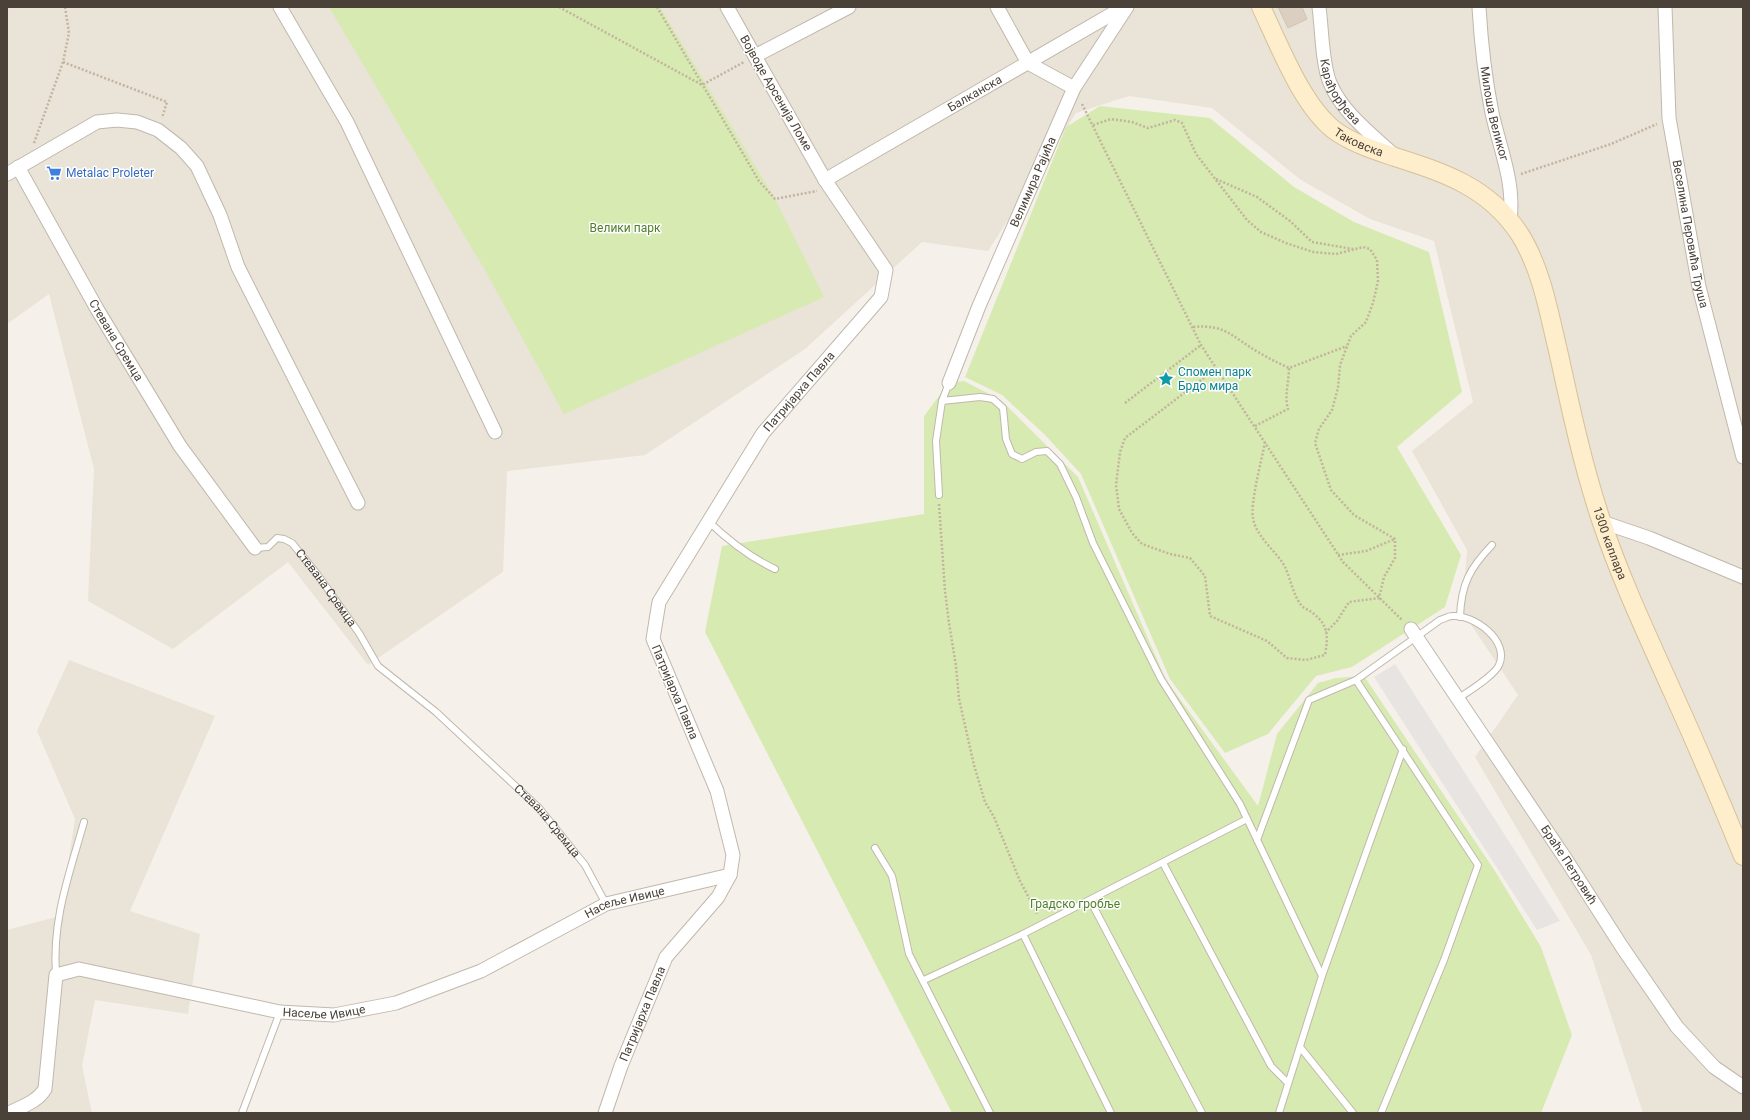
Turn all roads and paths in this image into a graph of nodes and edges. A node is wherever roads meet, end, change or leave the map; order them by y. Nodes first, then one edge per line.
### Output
1 (65, 7) edge
2 (280, 7) edge
3 (559, 7) edge
4 (657, 7) edge
5 (727, 7) edge
6 (849, 7) edge
7 (997, 7) edge
8 (1126, 7) edge
9 (1260, 7) edge
10 (1319, 7) edge
11 (1479, 7) edge
12 (1665, 7) edge
13 (755, 56) junction
14 (63, 62) junction
15 (1028, 63) junction
16 (702, 85) junction
17 (1074, 88) junction
18 (1669, 118) junction
19 (1092, 125) junction
20 (158, 130) junction
21 (1397, 157) junction
22 (23, 164) junction
23 (7, 174) edge
24 (1509, 177) junction
25 (1215, 178) junction
26 (828, 184) junction
27 (1510, 220) junction
28 (1355, 249) junction
29 (1192, 327) junction
30 (1201, 345) junction
31 (1347, 346) junction
32 (1217, 368) junction
33 (1289, 368) junction
34 (949, 383) joint
35 (942, 401) junction
36 (1125, 403) dead end
37 (1254, 426) junction
38 (495, 432) dead end
39 (1265, 442) junction
40 (1743, 457) edge
41 (939, 496) joint
42 (358, 503) dead end
43 (708, 521) junction
44 (1602, 522) junction
45 (1395, 539) junction
46 (1492, 545) dead end
47 (255, 548) joint
48 (1338, 555) junction
49 (775, 568) dead end
50 (1743, 577) edge
51 (1380, 598) junction
52 (1460, 616) junction
53 (1326, 632) junction
54 (1414, 633) junction
55 (1356, 680) junction
56 (1459, 698) junction
57 (1403, 749) junction
58 (1247, 819) junction
59 (84, 822) dead end
60 (1257, 840) junction
61 (875, 848) dead end
62 (1743, 856) edge
63 (1163, 863) junction
64 (730, 875) junction
65 (1090, 900) junction
66 (606, 904) junction
67 (1043, 924) junction
68 (1023, 934) junction
69 (56, 975) junction
70 (1322, 976) junction
71 (924, 980) junction
72 (280, 1012) junction
73 (1300, 1047) junction
74 (1288, 1083) junction
75 (1743, 1087) edge
76 (9, 1113) edge
77 (242, 1113) edge
78 (605, 1113) edge
79 (990, 1113) edge
80 (1111, 1113) edge
81 (1202, 1113) edge
82 (1279, 1113) edge
83 (1353, 1113) edge
84 (1382, 1113) edge

1 - 14 path
2 - 38 street
3 - 16 path
4 - 16 path
5 - 13 street, Војводе Арсенија Ломе
6 - 13 street
7 - 15 street
8 - 15 street, Балканска
8 - 17 street, Велимира Рајића
9 - 21 street, Таковска
10 - 21 street, Карађорђева
11 - 24 street, Милоша Великог
12 - 18 street, Веселина Перовића Труша
13 - 16 path
13 - 26 street, Војводе Арсенија Ломе
14 - 20 path
14 - 22 path
15 - 17 street
15 - 26 street, Балканска
16 - 26 path
17 - 19 path
17 - 34 street, Велимира Рајића
18 - 24 path
18 - 40 street, Веселина Перовића Труша
19 - 25 path
19 - 29 path
20 - 22 street
20 - 42 street
21 - 27 street, Таковска
22 - 23 street
22 - 47 street, Стевана Сремца
24 - 27 street, Милоша Великог
25 - 28 path
25 - 28 path
26 - 43 street, Патријарха Павла
27 - 44 street, 1300 каплара
28 - 31 path
29 - 30 path
29 - 33 path
30 - 32 path
30 - 36 path
31 - 33 path
31 - 45 path
32 - 37 path
32 - 53 path
33 - 37 path
34 - 35 lane
35 - 41 lane
35 - 58 lane
37 - 39 path
39 - 48 path
39 - 53 path
41 - 67 path
43 - 49 lane
43 - 64 street, Патријарха Павла
44 - 50 street
44 - 62 street, 1300 каплара
45 - 48 path
45 - 51 path
46 - 52 lane
47 - 66 lane, Стевана Сремца
48 - 51 path
51 - 53 path
51 - 54 path
52 - 54 lane
52 - 56 lane
54 - 55 lane
54 - 56 street, Браће Петровић
55 - 57 lane
55 - 60 lane
56 - 75 street, Браће Петровић
57 - 70 lane
57 - 84 lane
58 - 60 lane
58 - 63 lane
59 - 69 lane
60 - 70 lane
61 - 71 lane
63 - 65 lane
63 - 74 lane
64 - 66 street, Насеље Ивице
64 - 78 street, Патријарха Павла
65 - 67 lane
65 - 81 lane
66 - 72 street, Насеље Ивице
67 - 68 lane
68 - 71 lane
68 - 80 lane
69 - 72 street, Насеље Ивице
69 - 76 street
70 - 73 lane
71 - 79 lane
72 - 77 lane
73 - 74 lane
73 - 83 lane
74 - 82 lane

